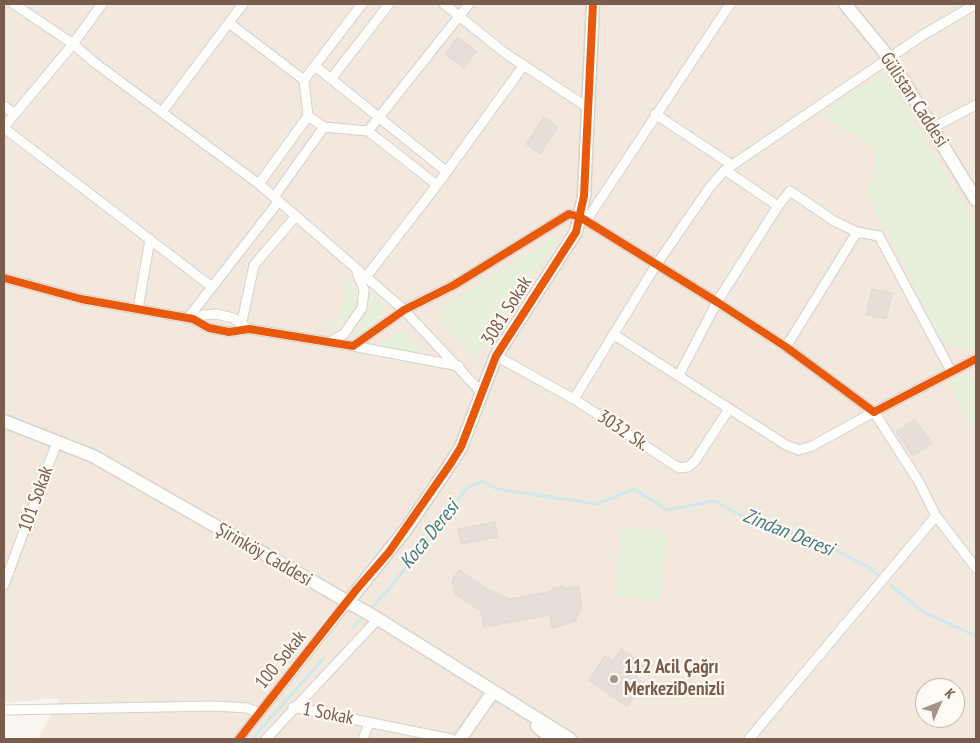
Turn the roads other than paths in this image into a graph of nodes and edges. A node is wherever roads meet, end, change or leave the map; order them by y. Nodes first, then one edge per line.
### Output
1 (14, 4) edge
2 (102, 4) edge
3 (243, 4) edge
4 (362, 4) edge
5 (389, 4) edge
6 (444, 4) edge
7 (469, 4) edge
8 (593, 4) edge
9 (730, 4) edge
10 (845, 4) edge
11 (976, 4) edge
12 (460, 16) junction
13 (229, 23) junction
14 (73, 44) junction
15 (890, 59) junction
16 (524, 65) junction
17 (315, 66) junction
18 (304, 80) junction
19 (331, 80) junction
20 (976, 105) edge
21 (4, 106) edge
22 (587, 107) junction
23 (162, 112) junction
24 (15, 114) junction
25 (655, 114) junction
26 (308, 116) junction
27 (378, 118) junction
28 (4, 127) edge
29 (324, 127) junction
30 (932, 128) junction
31 (368, 131) junction
32 (729, 167) junction
33 (446, 172) junction
34 (259, 184) junction
35 (437, 186) junction
36 (276, 199) junction
37 (976, 200) edge
38 (778, 206) junction
39 (296, 216) junction
40 (583, 219) junction
41 (857, 232) junction
42 (150, 239) junction
43 (656, 265) junction
44 (355, 267) junction
45 (366, 277) junction
46 (4, 278) edge
47 (212, 287) junction
48 (717, 302) junction
49 (138, 309) junction
50 (404, 310) junction
51 (191, 318) junction
52 (244, 328) junction
53 (613, 334) junction
54 (330, 342) junction
55 (353, 346) junction
56 (786, 347) junction
57 (496, 356) junction
58 (975, 364) edge
59 (459, 366) junction
60 (951, 371) junction
61 (680, 375) junction
62 (481, 392) junction
63 (574, 399) junction
64 (729, 409) junction
65 (874, 412) junction
66 (4, 421) edge
67 (57, 442) junction
68 (936, 516) junction
69 (976, 568) edge
70 (4, 585) edge
71 (348, 602) junction
72 (378, 619) junction
73 (493, 692) junction
74 (515, 706) junction
75 (294, 707) junction
76 (4, 710) edge
77 (259, 714) junction
78 (369, 722) junction
79 (416, 736) edge
80 (239, 739) edge
81 (266, 739) edge
82 (363, 739) edge
83 (451, 739) edge
84 (460, 739) edge
85 (552, 739) edge
86 (570, 739) edge
87 (749, 739) edge

1 - 14 street
2 - 14 street
3 - 13 street
4 - 17 street
5 - 19 street
6 - 12 street
7 - 12 street
8 - 22 street, 3081 Sokak
9 - 25 street
10 - 15 street, Gülistan Caddesi
11 - 15 street
12 - 16 street
12 - 27 street
13 - 18 street
13 - 23 street
14 - 23 street
14 - 24 street
15 - 30 street, Gülistan Caddesi
15 - 32 street
16 - 22 street
16 - 33 street
17 - 18 street
17 - 19 street
18 - 26 street
19 - 27 street
20 - 30 street
21 - 24 street
22 - 40 street, 3081 Sokak
23 - 34 street
24 - 28 street
25 - 32 street
25 - 40 street
26 - 29 street
26 - 34 street
27 - 31 street
27 - 33 street
28 - 42 street
29 - 31 street
29 - 36 street
30 - 37 street, Gülistan Caddesi
31 - 35 street
32 - 38 street
32 - 43 street
33 - 35 street
34 - 36 street
35 - 45 street
36 - 39 street
36 - 47 street
38 - 41 street
38 - 48 street
39 - 44 street
39 - 52 street
40 - 43 street
40 - 50 street
40 - 57 street, 3081 Sokak
41 - 56 street
41 - 60 street
42 - 47 street
42 - 49 street
43 - 48 street
43 - 53 street
44 - 45 street
44 - 54 street
45 - 50 street
46 - 49 street
47 - 51 street
48 - 56 street
48 - 61 street
49 - 51 street
50 - 55 street
50 - 59 street
51 - 52 street
51 - 52 street
52 - 54 street
53 - 61 street
53 - 63 street
54 - 55 street
55 - 59 street
56 - 65 street
57 - 62 street, 3081 Sokak
57 - 63 street, 3032 Sk.
58 - 60 street
59 - 62 street
60 - 65 street
61 - 64 street
62 - 71 street, 3081 Sokak
63 - 64 street, 3032 Sk.
64 - 65 street
65 - 68 street
66 - 67 street, Şirinköy Caddesi
67 - 70 street, 101 Sokak
67 - 71 street, Şirinköy Caddesi
68 - 69 street
68 - 87 street
71 - 72 street, Şirinköy Caddesi
71 - 77 street, 100 Sokak
72 - 73 street, Şirinköy Caddesi
72 - 75 street, 100 Sokak
73 - 74 street, Şirinköy Caddesi
73 - 84 street
74 - 85 street, Şirinköy Caddesi
74 - 86 street, Şirinköy Caddesi
75 - 78 street, 1 Sokak
75 - 81 street, 100 Sokak
76 - 77 street
77 - 80 street, 100 Sokak
78 - 79 street, 1 Sokak
78 - 82 street
79 - 83 street, 1 Sokak

